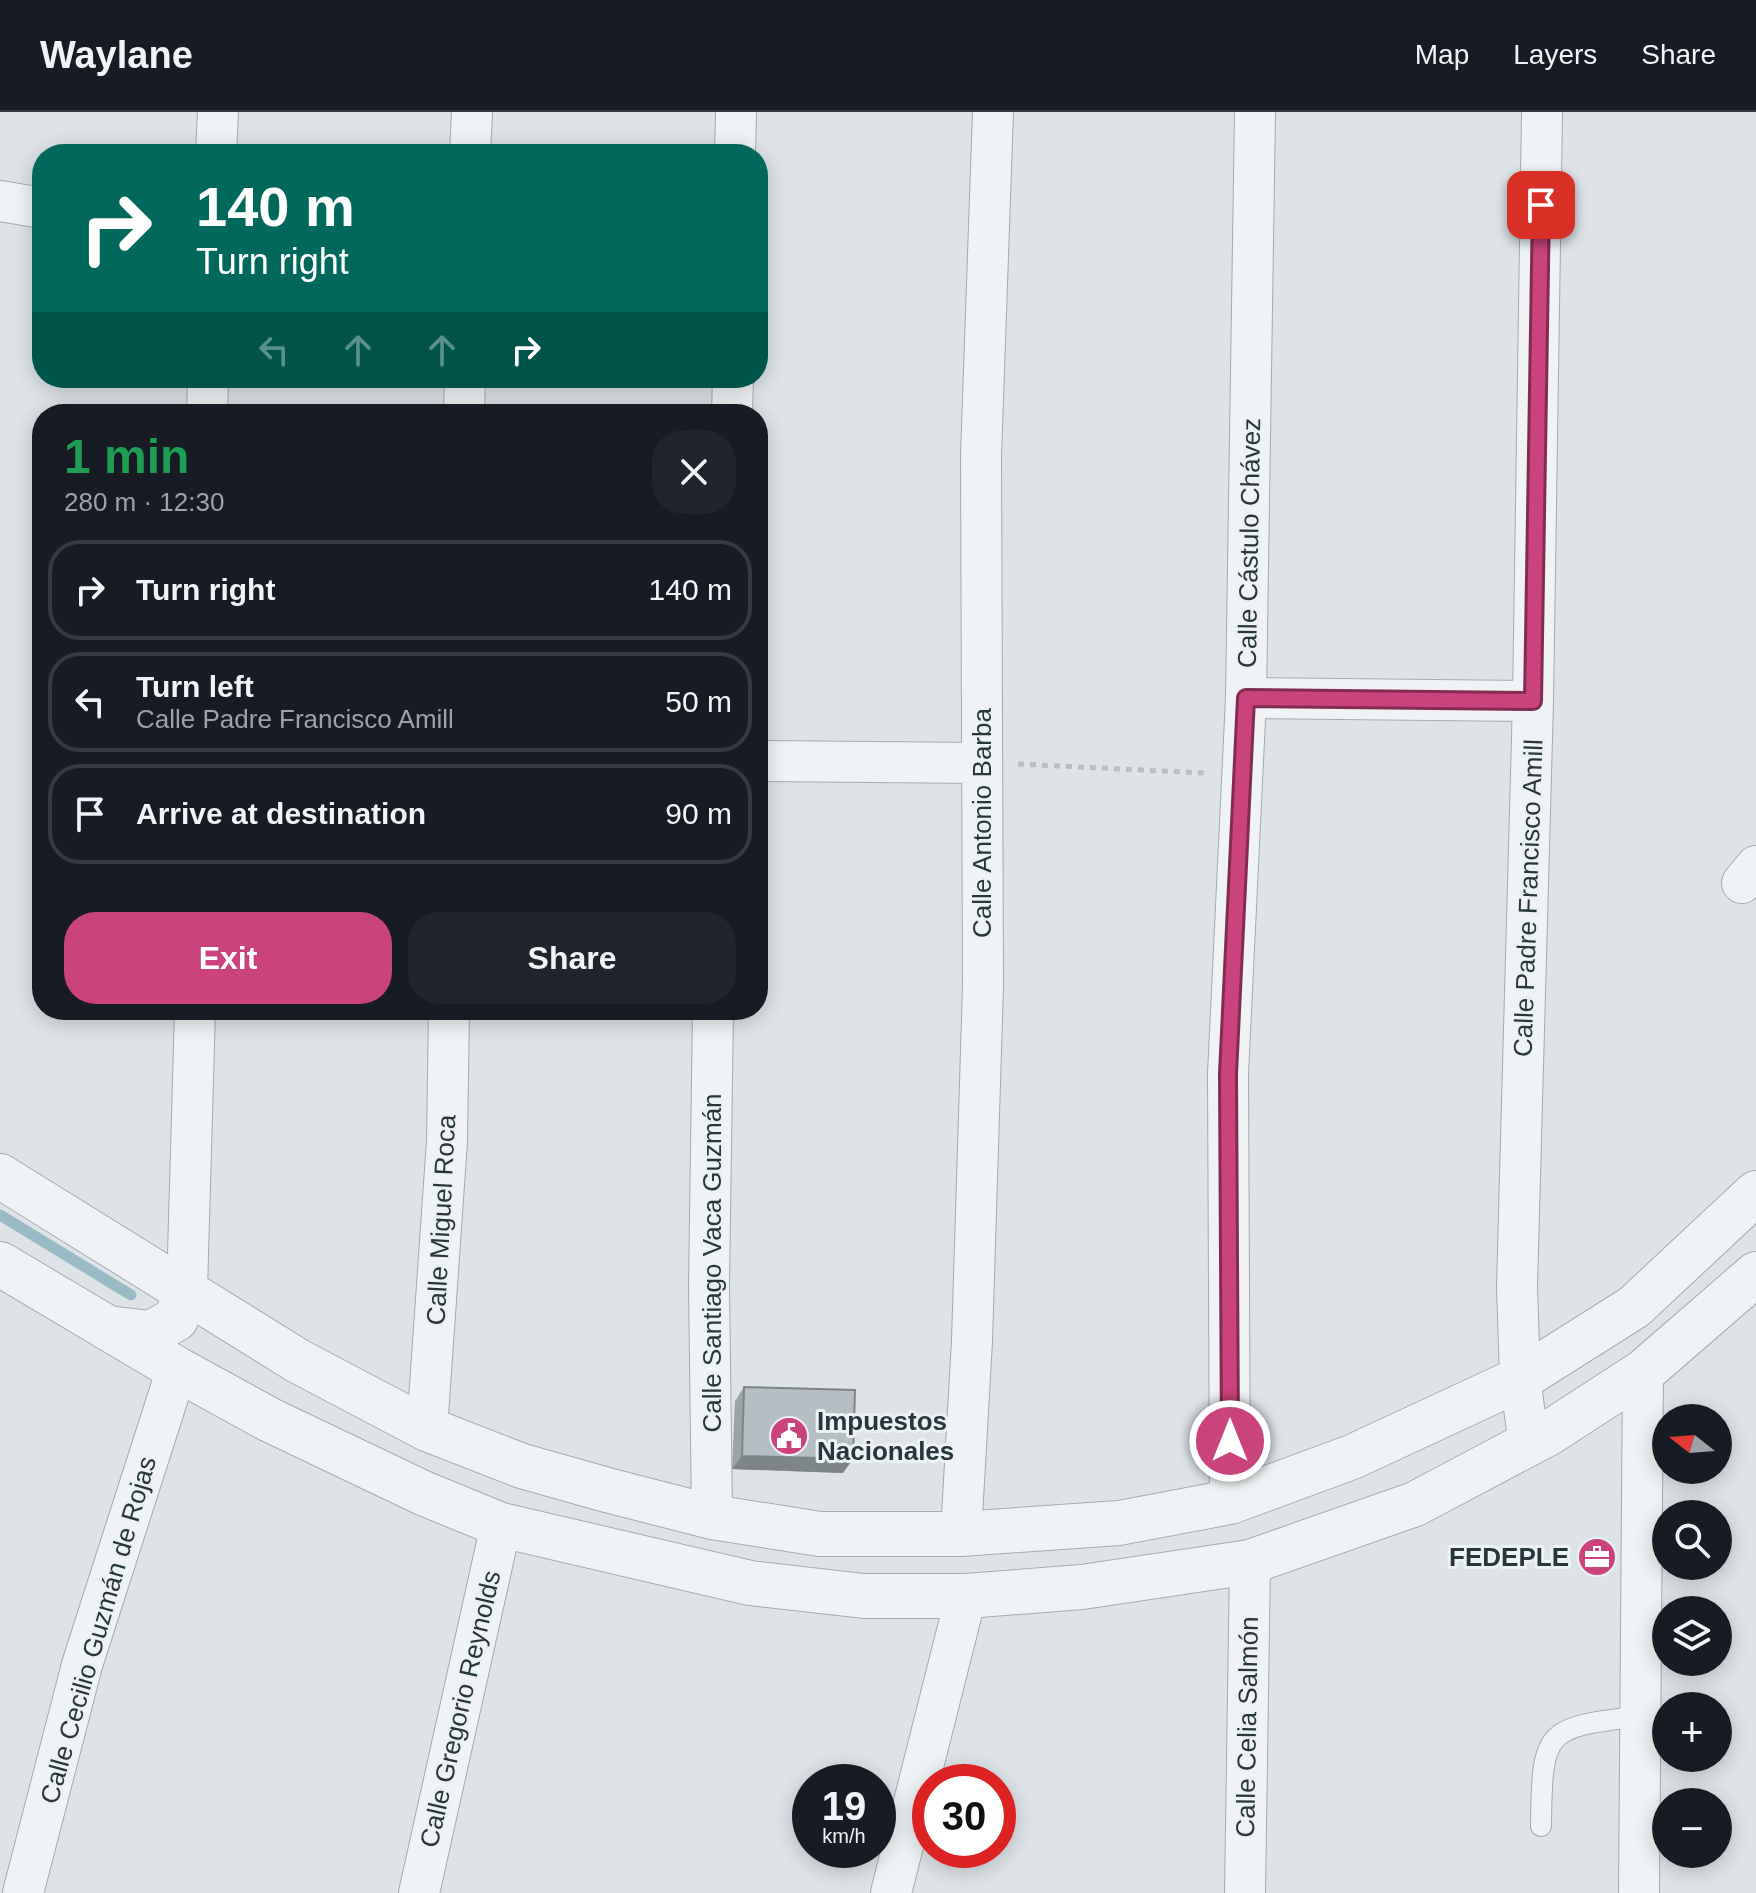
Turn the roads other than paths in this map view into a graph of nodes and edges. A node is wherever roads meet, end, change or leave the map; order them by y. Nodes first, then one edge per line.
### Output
1 (218, 112) edge
2 (472, 112) edge
3 (736, 112) edge
4 (993, 112) edge
5 (1255, 112) edge
6 (1542, 112) edge
7 (216, 144) edge
8 (470, 144) edge
9 (735, 144) edge
10 (0, 201) edge
11 (32, 206) edge
12 (1246, 698) junction
13 (1533, 701) junction
14 (768, 761) edge
15 (982, 763) junction
16 (195, 1020) edge
17 (449, 1020) edge
18 (713, 1020) edge
19 (0, 1176) edge
20 (1756, 1193) edge
21 (0, 1264) edge
22 (1756, 1274) edge
23 (187, 1290) junction
24 (245, 1327) junction
25 (107, 1328) junction
26 (177, 1369) junction
27 (1643, 1372) junction
28 (1520, 1379) junction
29 (427, 1429) junction
30 (1529, 1444) junction
31 (1230, 1502) junction
32 (712, 1517) junction
33 (501, 1525) junction
34 (961, 1534) junction
35 (1250, 1562) junction
36 (966, 1596) junction
37 (1640, 1716) junction
38 (1541, 1826) dead end
39 (23, 1893) edge
40 (419, 1893) edge
41 (891, 1893) edge
42 (1245, 1893) edge
43 (1639, 1893) edge

1 - 7 street
2 - 8 street
3 - 9 street
4 - 15 street, Calle Antonio Barba
5 - 12 street, Calle Cástulo Chávez
6 - 13 street, Calle Padre Francisco Amill
10 - 11 street
12 - 13 street
12 - 31 street, Calle Cástulo Chávez
13 - 28 street, Calle Padre Francisco Amill
14 - 15 street
15 - 34 street, Calle Antonio Barba
16 - 23 street
17 - 29 street, Calle Miguel Roca
18 - 32 street, Calle Santiago Vaca Guzmán
19 - 23 street
20 - 28 street
21 - 25 street
22 - 27 street
23 - 24 street
23 - 25 street
24 - 26 street
24 - 29 street
25 - 26 street
26 - 33 street
26 - 39 street, Calle Cecilio Guzmán de Rojas
27 - 30 street
27 - 37 street
28 - 30 street, Calle Padre Francisco Amill
28 - 31 street
29 - 32 street
30 - 35 street
31 - 34 street
32 - 34 street
33 - 36 street
33 - 40 street, Calle Gregorio Reynolds
35 - 36 street
35 - 42 street, Calle Celia Salmón
36 - 41 street
37 - 38 lane
37 - 43 street

